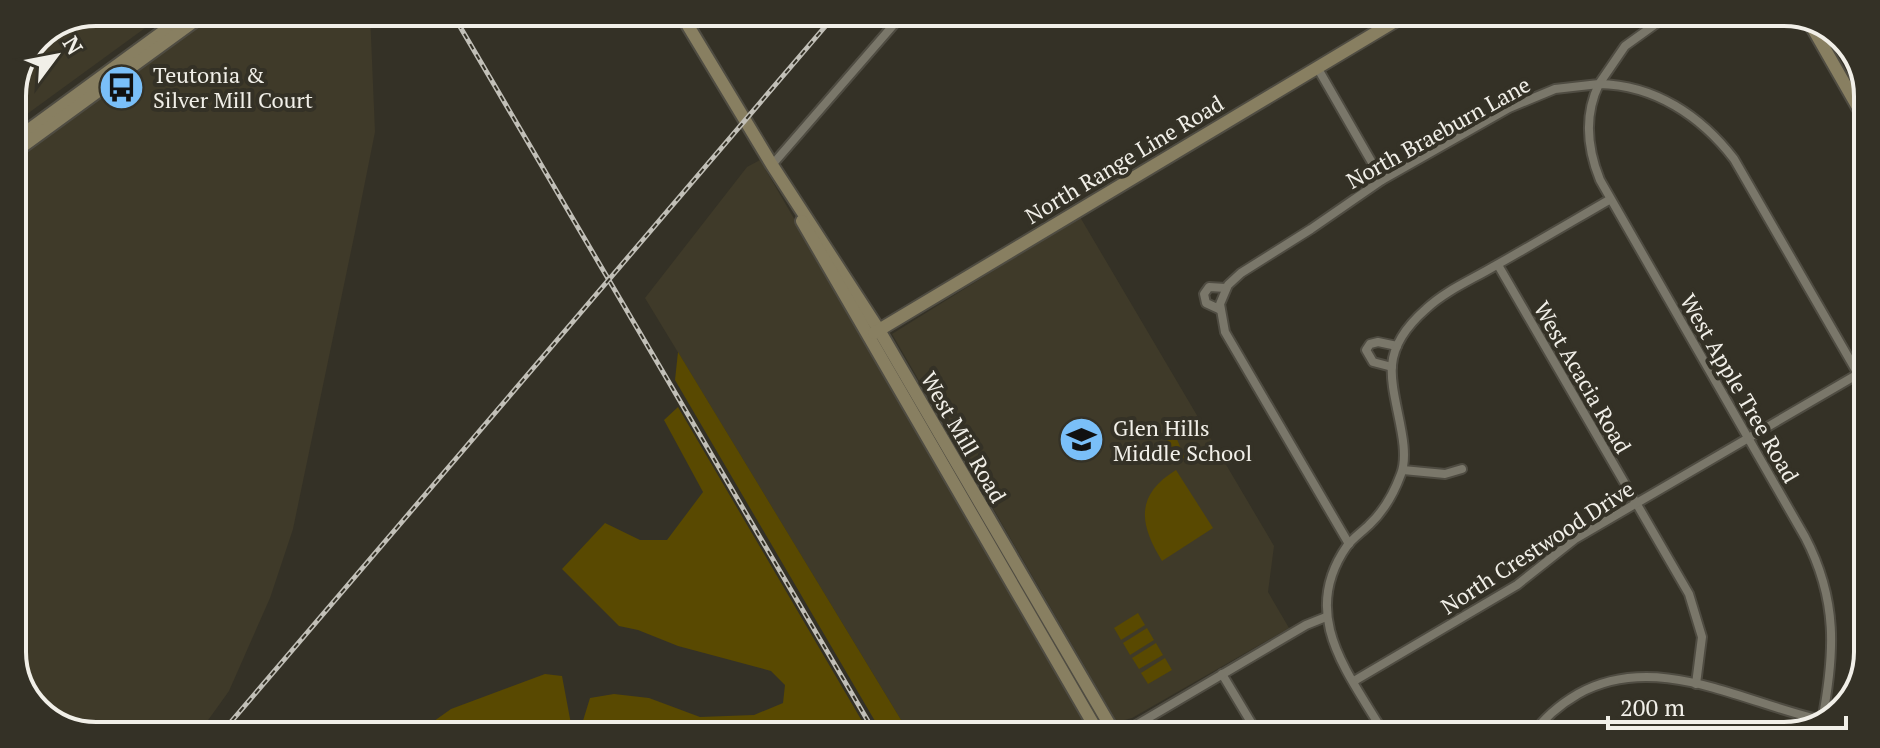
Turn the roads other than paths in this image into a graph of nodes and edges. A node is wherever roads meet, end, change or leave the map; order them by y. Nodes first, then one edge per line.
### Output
1 (171, 26) edge
2 (188, 26) edge
3 (688, 26) edge
4 (892, 26) edge
5 (1387, 26) edge
6 (1653, 26) edge
7 (1816, 34) edge
8 (1317, 67) junction
9 (1599, 84) junction
10 (1852, 96) joint
11 (1854, 100) edge
12 (26, 132) edge
13 (26, 144) edge
14 (772, 165) junction
15 (1382, 180) junction
16 (1609, 200) junction
17 (1498, 265) junction
18 (1226, 288) junction
19 (1219, 309) junction
20 (874, 334) junction
21 (1397, 346) junction
22 (1854, 359) edge
23 (1392, 367) junction
24 (1854, 377) edge
25 (1749, 438) junction
26 (1462, 469) dead end
27 (1403, 470) junction
28 (1635, 504) junction
29 (1349, 544) junction
30 (1326, 617) junction
31 (1222, 674) junction
32 (1354, 681) junction
33 (1696, 684) junction
34 (1827, 708) edge
35 (1810, 717) edge
36 (1092, 722) edge
37 (1108, 722) edge
38 (1141, 722) edge
39 (1251, 722) edge
40 (1378, 722) edge
41 (1543, 722) edge

1 - 12 main road
2 - 13 main road
3 - 14 main road, West Mill Road
4 - 14 street
5 - 8 main road, North Range Line Road
6 - 9 street
7 - 10 main road
8 - 15 street
8 - 20 main road, North Range Line Road
9 - 15 street, North Braeburn Lane
9 - 16 street, West Apple Tree Road
9 - 22 street, North Braeburn Lane
10 - 11 main road
14 - 20 main road, West Mill Road
15 - 18 street, North Braeburn Lane
16 - 17 street
16 - 25 street, West Apple Tree Road
17 - 21 street
17 - 28 street, West Acacia Road
18 - 19 street
18 - 19 street, North Braeburn Lane
19 - 29 street
20 - 36 main road, West Mill Road
20 - 37 main road, West Mill Road
21 - 23 street
21 - 23 street
23 - 27 street
24 - 25 street, North Crestwood Drive
25 - 28 street, North Crestwood Drive
25 - 34 street, West Apple Tree Road
26 - 27 street
27 - 29 street
28 - 32 street, North Crestwood Drive
28 - 33 street, West Acacia Road
29 - 30 street
30 - 31 street
30 - 32 street
31 - 38 street
31 - 39 street
32 - 40 street
33 - 35 street
33 - 41 street

